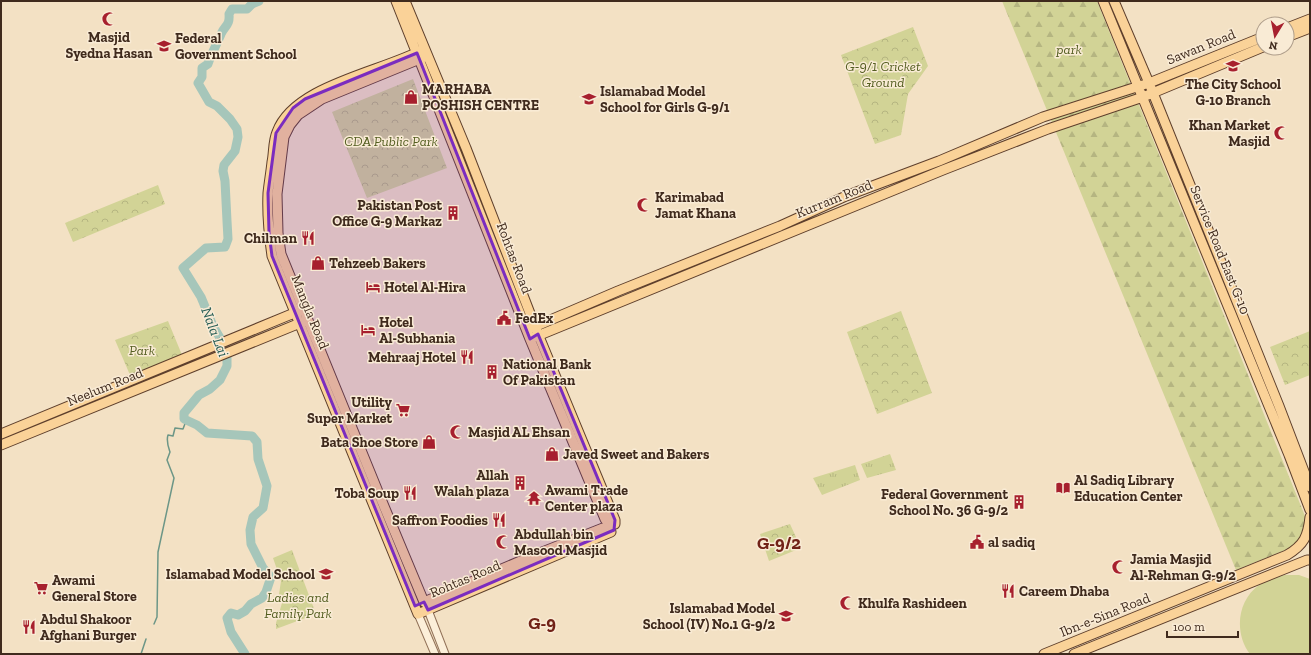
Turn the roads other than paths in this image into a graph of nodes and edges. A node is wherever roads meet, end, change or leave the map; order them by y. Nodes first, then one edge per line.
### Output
1 (396, 1) edge
2 (405, 1) edge
3 (1103, 1) edge
4 (1114, 1) edge
5 (1310, 19) edge
6 (1295, 25) edge
7 (1310, 28) edge
8 (1295, 34) edge
9 (1255, 40) edge
10 (1255, 50) edge
11 (422, 54) junction
12 (1149, 83) junction
13 (1138, 87) junction
14 (1152, 93) junction
15 (1143, 97) junction
16 (299, 311) junction
17 (304, 321) junction
18 (532, 332) junction
19 (1, 434) edge
20 (1, 445) edge
21 (1310, 487) edge
22 (1310, 510) edge
23 (1310, 517) edge
24 (1310, 560) edge
25 (426, 606) junction
26 (416, 610) junction
27 (434, 654) edge
28 (445, 654) edge
29 (1044, 654) edge
30 (1074, 654) edge

1 - 11 main road, Rohtas Road
2 - 11 main road, Rohtas Road
3 - 13 main road, Service Road East G-10
4 - 12 main road, Service Road East G-10
5 - 6 main road
7 - 8 main road
9 - 12 main road, Sawan Road
10 - 14 main road, Sawan Road
11 - 16 main road, Mangla Road
11 - 18 main road, Rohtas Road
12 - 13 main road, Sawan Road
12 - 14 main road, Service Road East G-10
13 - 15 main road, Service Road East G-10
13 - 18 main road, Kurram Road
14 - 15 main road, Kurram Road
14 - 21 main road, Service Road East G-10
15 - 18 main road, Kurram Road
15 - 22 main road, Service Road East G-10
16 - 17 main road, Mangla Road
16 - 19 main road, Neelum Road
17 - 20 main road, Neelum Road
17 - 25 main road, Mangla Road
17 - 26 main road, Mangla Road
18 - 25 main road, Rohtas Road
23 - 29 main road, Ibn-e-Sina Road
24 - 30 main road, Ibn-e-Sina Road
25 - 26 main road, Rohtas Road
25 - 28 street, Mangla Road
26 - 27 street, Mangla Road

